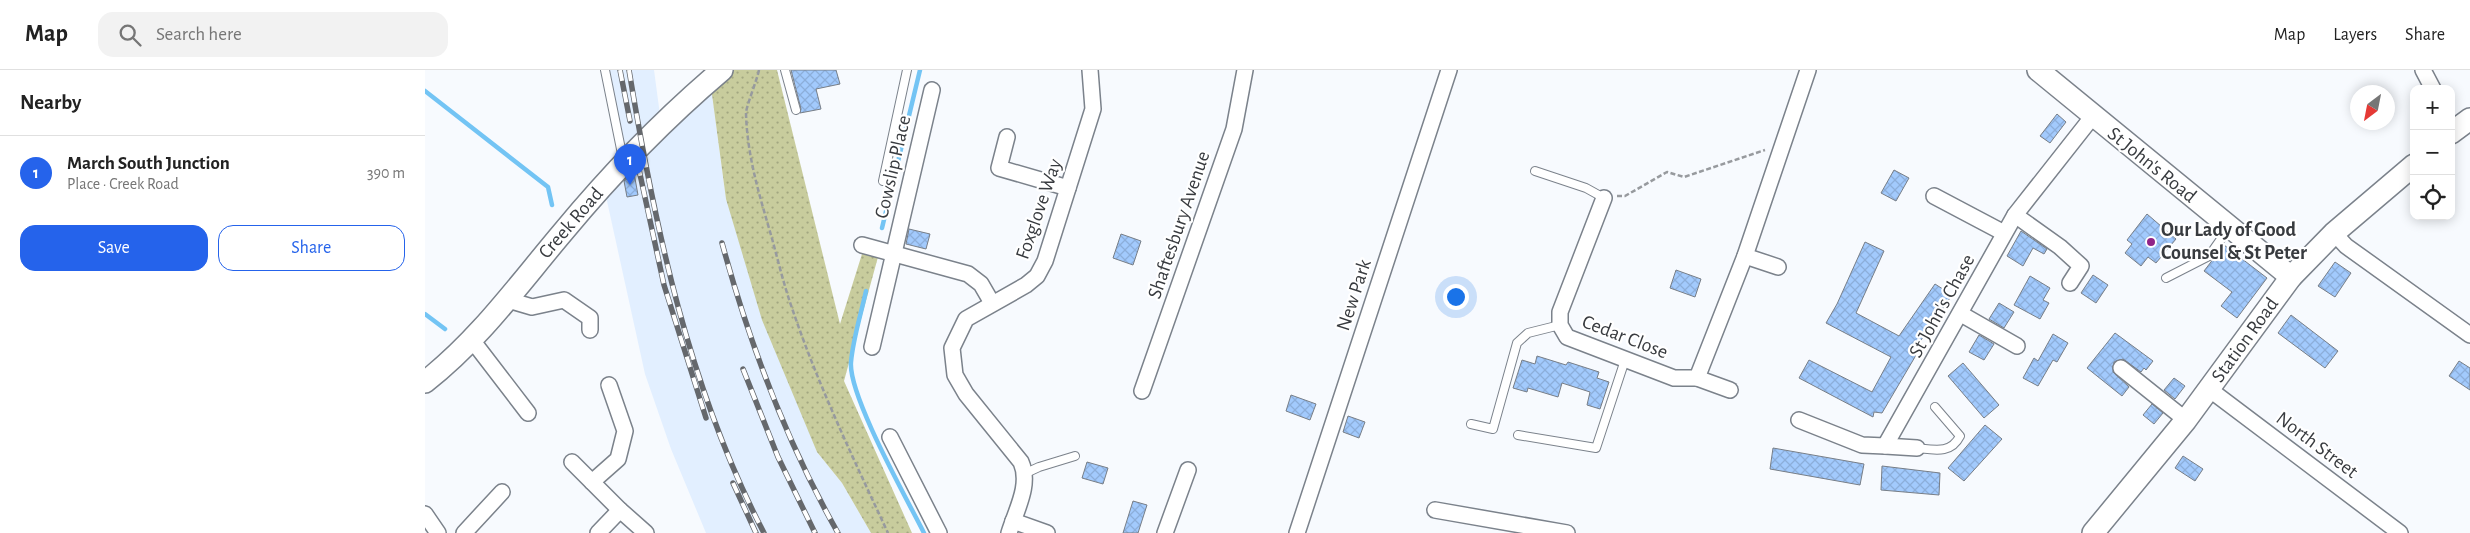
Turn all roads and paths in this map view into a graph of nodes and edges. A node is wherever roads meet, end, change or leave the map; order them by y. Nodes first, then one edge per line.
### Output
1 (605, 70) edge
2 (722, 70) edge
3 (759, 70) edge
4 (785, 70) edge
5 (907, 70) edge
6 (1088, 70) edge
7 (1245, 70) edge
8 (1449, 70) edge
9 (1808, 70) edge
10 (2038, 70) edge
11 (2423, 70) edge
12 (2431, 85) edge
13 (932, 90) dead end
14 (797, 110) dead end
15 (2093, 116) junction
16 (1007, 137) dead end
17 (1781, 145) junction
18 (624, 162) junction
19 (2410, 168) edge
20 (1535, 171) dead end
21 (883, 181) dead end
22 (1068, 188) junction
23 (1934, 196) dead end
24 (1604, 198) junction
25 (2015, 215) junction
26 (2229, 227) junction
27 (2004, 233) junction
28 (2334, 233) junction
29 (862, 245) dead end
30 (894, 254) junction
31 (1745, 256) junction
32 (1778, 267) dead end
33 (2291, 277) junction
34 (2166, 278) dead end
35 (2070, 283) dead end
36 (508, 300) junction
37 (993, 303) junction
38 (1961, 314) junction
39 (1560, 325) junction
40 (590, 330) dead end
41 (2470, 335) edge
42 (472, 340) junction
43 (2017, 346) dead end
44 (872, 347) dead end
45 (1625, 360) junction
46 (2121, 368) dead end
47 (1697, 378) junction
48 (425, 382) edge
49 (609, 385) dead end
50 (2209, 389) junction
51 (1730, 390) dead end
52 (1142, 391) dead end
53 (1935, 407) dead end
54 (528, 413) dead end
55 (1799, 420) dead end
56 (2186, 420) junction
57 (1471, 424) dead end
58 (1518, 435) dead end
59 (891, 437) dead end
60 (1885, 446) junction
61 (1917, 448) joint
62 (1075, 456) dead end
63 (572, 462) dead end
64 (1188, 470) dead end
65 (1026, 473) junction
66 (592, 482) junction
67 (502, 492) dead end
68 (620, 510) junction
69 (1435, 510) dead end
70 (425, 514) edge
71 (1011, 527) edge
72 (2097, 532) edge
73 (439, 533) edge
74 (464, 533) edge
75 (598, 533) edge
76 (646, 533) edge
77 (888, 533) edge
78 (939, 533) edge
79 (1047, 533) edge
80 (1165, 533) edge
81 (1297, 533) edge
82 (1567, 533) edge
83 (2400, 533) edge

1 - 18 lane
2 - 18 street, Creek Road
3 - 77 path
4 - 14 lane
5 - 21 lane
6 - 22 street, Foxglove Way
7 - 52 street, Shaftesbury Avenue
8 - 81 street, New Park
9 - 17 street
10 - 15 street, St John's Road
11 - 12 street
13 - 30 street, Cowslip Place
15 - 25 street, St John's Chase
15 - 26 street, St John's Road
16 - 22 street
17 - 24 path
17 - 31 street
18 - 36 street, Creek Road
19 - 28 street, Station Road
20 - 24 lane
22 - 37 street, Foxglove Way
23 - 27 street
24 - 39 street, Cedar Close
25 - 27 street, St John's Chase
25 - 35 street
26 - 33 street, St John's Road
26 - 34 lane
27 - 38 street, St John's Chase
28 - 33 street, Station Road
28 - 41 street
29 - 30 street
30 - 37 street
30 - 44 street, Cowslip Place
31 - 32 street
31 - 47 street
33 - 50 street, Station Road
36 - 40 street
36 - 42 street, Creek Road
37 - 65 street, Foxglove Way
38 - 43 street
38 - 60 street, St John's Chase
39 - 45 street, Cedar Close
39 - 57 lane
42 - 48 street, Creek Road
42 - 54 street
45 - 47 street, Cedar Close
45 - 58 lane
46 - 56 street
47 - 51 street, Cedar Close
49 - 66 street
50 - 56 street, Station Road
50 - 83 street, North Street
53 - 61 lane
55 - 60 street
56 - 72 street, Station Road
59 - 78 street
60 - 61 street
62 - 65 lane
63 - 66 street
64 - 80 street
65 - 71 street
66 - 68 street
67 - 74 street
68 - 75 street
68 - 76 street
69 - 82 street
70 - 73 street
71 - 79 street

